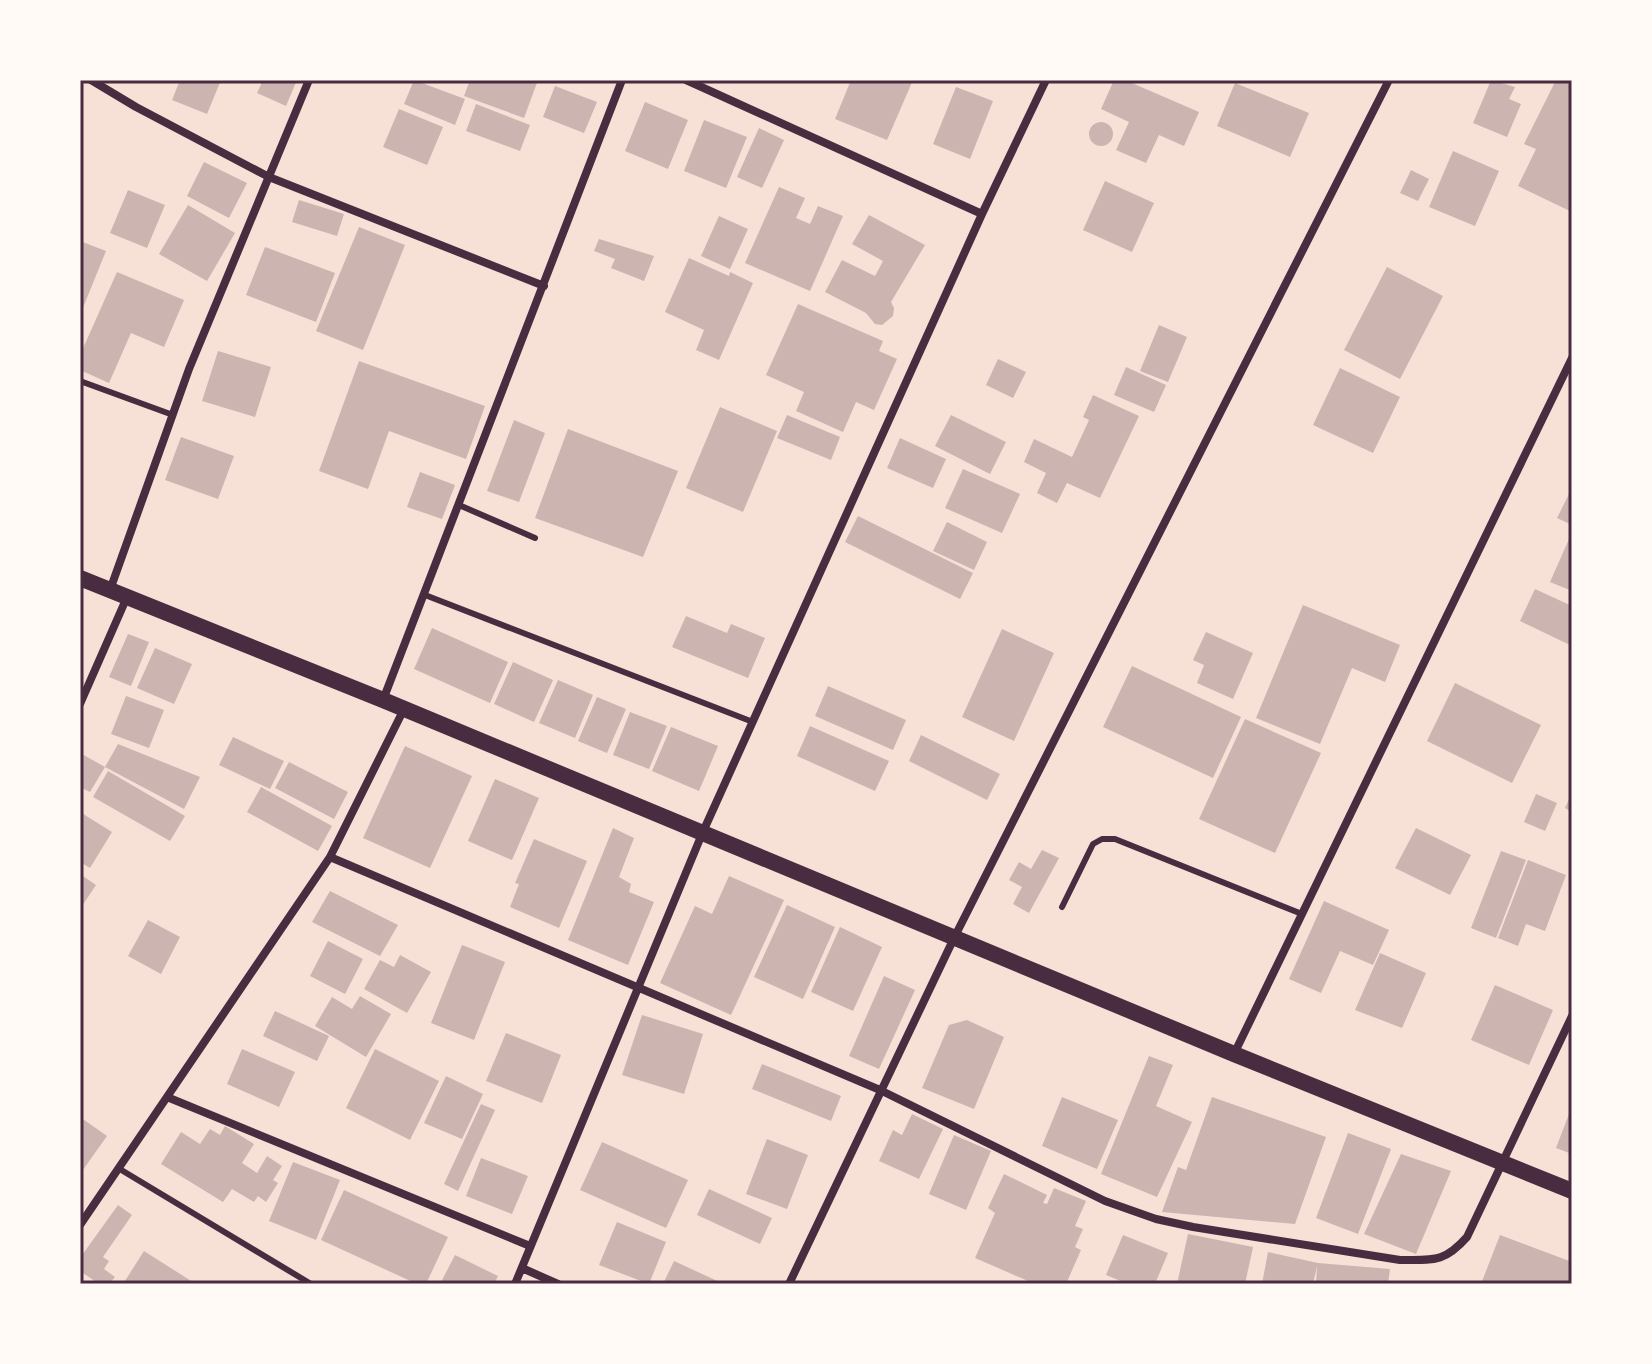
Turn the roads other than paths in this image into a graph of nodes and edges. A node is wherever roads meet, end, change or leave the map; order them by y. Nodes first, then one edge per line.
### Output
1 (91, 80) edge
2 (309, 80) edge
3 (622, 80) edge
4 (686, 80) edge
5 (1046, 80) edge
6 (1389, 80) edge
7 (269, 177) junction
8 (982, 214) junction
9 (544, 286) junction
10 (1572, 358) edge
11 (80, 381) edge
12 (173, 415) junction
13 (459, 505) junction
14 (535, 538) dead end
15 (80, 578) edge
16 (110, 590) junction
17 (425, 595) junction
18 (127, 597) junction
19 (383, 700) junction
20 (80, 704) edge
21 (404, 709) junction
22 (753, 722) junction
23 (702, 834) junction
24 (330, 857) junction
25 (1062, 907) dead end
26 (1302, 914) junction
27 (954, 938) junction
28 (637, 988) junction
29 (1572, 1016) edge
30 (1234, 1054) junction
31 (880, 1090) junction
32 (167, 1097) junction
33 (1502, 1162) junction
34 (118, 1168) junction
35 (1572, 1191) edge
36 (80, 1225) edge
37 (530, 1246) junction
38 (522, 1268) junction
39 (311, 1284) edge
40 (515, 1284) edge
41 (558, 1284) edge
42 (789, 1284) edge

1 - 7 street
2 - 7 street
3 - 9 street
4 - 8 street
5 - 8 street
6 - 27 street
7 - 9 street
7 - 12 street
8 - 22 street
9 - 13 street
10 - 26 street
11 - 12 lane
12 - 16 street
13 - 14 lane
13 - 17 street
15 - 16 main road
16 - 18 main road
17 - 19 street
17 - 22 lane
18 - 19 main road
18 - 20 street
19 - 21 main road
21 - 23 main road
21 - 24 street
22 - 23 street
23 - 27 main road
23 - 28 street
24 - 28 street
24 - 32 street
25 - 26 lane
26 - 30 street
27 - 30 main road
27 - 31 street
28 - 31 street
28 - 37 street
29 - 33 street
30 - 33 main road
31 - 33 street
31 - 42 street
32 - 34 street
32 - 37 street
33 - 35 main road
34 - 36 street
34 - 39 lane
37 - 38 street
38 - 40 street
38 - 41 street

